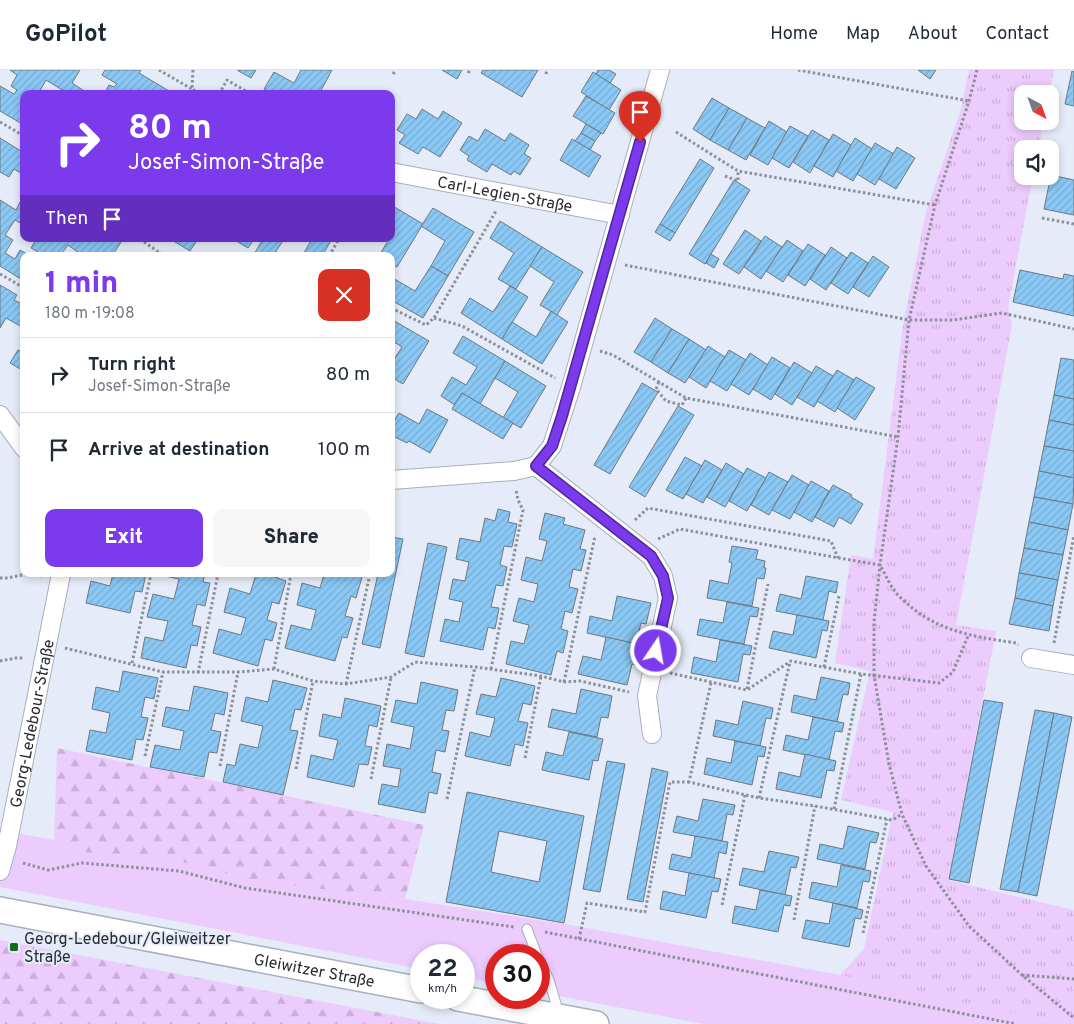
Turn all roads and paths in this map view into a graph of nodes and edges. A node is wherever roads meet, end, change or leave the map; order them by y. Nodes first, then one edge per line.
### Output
1 (160, 70) edge
2 (193, 70) edge
3 (660, 70) edge
4 (798, 70) edge
5 (977, 70) edge
6 (192, 89) joint
7 (222, 90) edge
8 (244, 90) edge
9 (969, 101) junction
10 (0, 122) edge
11 (676, 132) dead end
12 (20, 134) edge
13 (738, 171) junction
14 (395, 173) edge
15 (725, 176) dead end
16 (507, 193) junction
17 (936, 205) junction
18 (620, 215) junction
19 (1042, 218) dead end
20 (1074, 224) edge
21 (143, 242) edge
22 (155, 252) edge
23 (607, 262) junction
24 (0, 274) edge
25 (20, 286) edge
26 (395, 310) edge
27 (434, 318) junction
28 (909, 320) junction
29 (1074, 330) edge
30 (582, 346) junction
31 (659, 382) junction
32 (571, 387) junction
33 (686, 398) junction
34 (0, 414) edge
35 (898, 437) junction
36 (20, 442) edge
37 (536, 466) junction
38 (514, 471) junction
39 (395, 480) edge
40 (600, 515) junction
41 (622, 533) junction
42 (1074, 536) edge
43 (640, 548) junction
44 (839, 558) junction
45 (880, 564) junction
46 (20, 575) edge
47 (61, 577) edge
48 (149, 577) edge
49 (217, 577) edge
50 (290, 577) edge
51 (369, 577) edge
52 (0, 578) edge
53 (768, 584) dead end
54 (839, 596) dead end
55 (968, 636) junction
56 (48, 644) junction
57 (1031, 658) joint
58 (1050, 660) junction
59 (791, 661) junction
60 (132, 663) junction
61 (1074, 665) edge
62 (476, 667) junction
63 (824, 667) junction
64 (274, 669) junction
65 (491, 669) junction
66 (653, 669) junction
67 (163, 672) junction
68 (198, 672) junction
69 (238, 672) junction
70 (860, 674) junction
71 (874, 675) junction
72 (541, 676) junction
73 (391, 677) junction
74 (313, 681) junction
75 (564, 682) junction
76 (711, 683) junction
77 (346, 684) junction
78 (747, 690) junction
79 (647, 696) junction
80 (652, 734) dead end
81 (145, 756) dead end
82 (525, 758) dead end
83 (220, 766) dead end
84 (296, 769) dead end
85 (371, 779) dead end
86 (689, 782) junction
87 (745, 795) junction
88 (759, 798) junction
89 (447, 799) dead end
90 (815, 806) junction
91 (834, 809) junction
92 (902, 814) junction
93 (887, 819) junction
94 (2, 865) edge
95 (722, 906) dead end
96 (0, 910) edge
97 (794, 920) dead end
98 (527, 929) junction
99 (863, 933) dead end
100 (579, 939) junction
101 (533, 944) edge
102 (1022, 975) junction
103 (1074, 979) edge
104 (550, 984) edge
105 (410, 988) edge
106 (475, 1001) edge
107 (559, 1017) junction
108 (1074, 1018) edge
109 (596, 1024) edge
110 (1016, 1024) edge

1 - 6 path
2 - 6 path
3 - 18 street
4 - 9 path
5 - 9 path
7 - 8 path
9 - 17 path
10 - 12 path
11 - 13 path
13 - 15 path
13 - 17 path
14 - 16 street, Carl-Legien-Straße
16 - 18 street, Carl-Legien-Straße
16 - 27 path
17 - 28 path
18 - 23 street
19 - 20 path
21 - 22 path
23 - 28 path
23 - 30 street
24 - 25 path
26 - 27 path
27 - 32 path
28 - 29 path
28 - 35 path
30 - 31 path
30 - 32 street
31 - 33 path
31 - 33 path
32 - 37 street
33 - 35 path
34 - 36 street
35 - 45 path
37 - 38 street
37 - 40 street
38 - 39 street
38 - 65 path
40 - 41 street
40 - 75 path
41 - 43 street
41 - 44 path
42 - 58 path
43 - 44 path
43 - 66 street
44 - 45 path
45 - 55 path
45 - 71 path
46 - 52 path
47 - 56 street, Georg-Ledebour-Straße
48 - 60 path
49 - 68 path
50 - 64 path
51 - 77 path
53 - 78 path
54 - 63 path
55 - 57 path
55 - 71 path
56 - 60 path
56 - 94 street, Georg-Ledebour-Straße
57 - 58 street
58 - 61 street
59 - 63 path
59 - 78 path
59 - 88 path
60 - 67 path
62 - 65 path
62 - 73 path
62 - 89 path
63 - 70 path
64 - 69 path
64 - 74 path
65 - 72 path
66 - 76 path
66 - 79 street
67 - 68 path
67 - 81 path
68 - 69 path
69 - 83 path
70 - 71 path
70 - 91 path
71 - 92 path
72 - 75 path
72 - 82 path
73 - 77 path
73 - 85 path
74 - 77 path
74 - 84 path
75 - 79 path
76 - 78 path
76 - 86 path
79 - 80 street
86 - 87 path
86 - 100 path
87 - 88 path
87 - 95 path
88 - 90 path
90 - 91 path
90 - 97 path
91 - 93 path
92 - 93 path
92 - 102 path
93 - 99 path
94 - 98 path
96 - 105 main road, Gleiwitzer Straße
98 - 100 path
98 - 101 lane
100 - 110 path
102 - 103 path
102 - 108 path
104 - 107 lane
106 - 107 main road
107 - 109 main road

